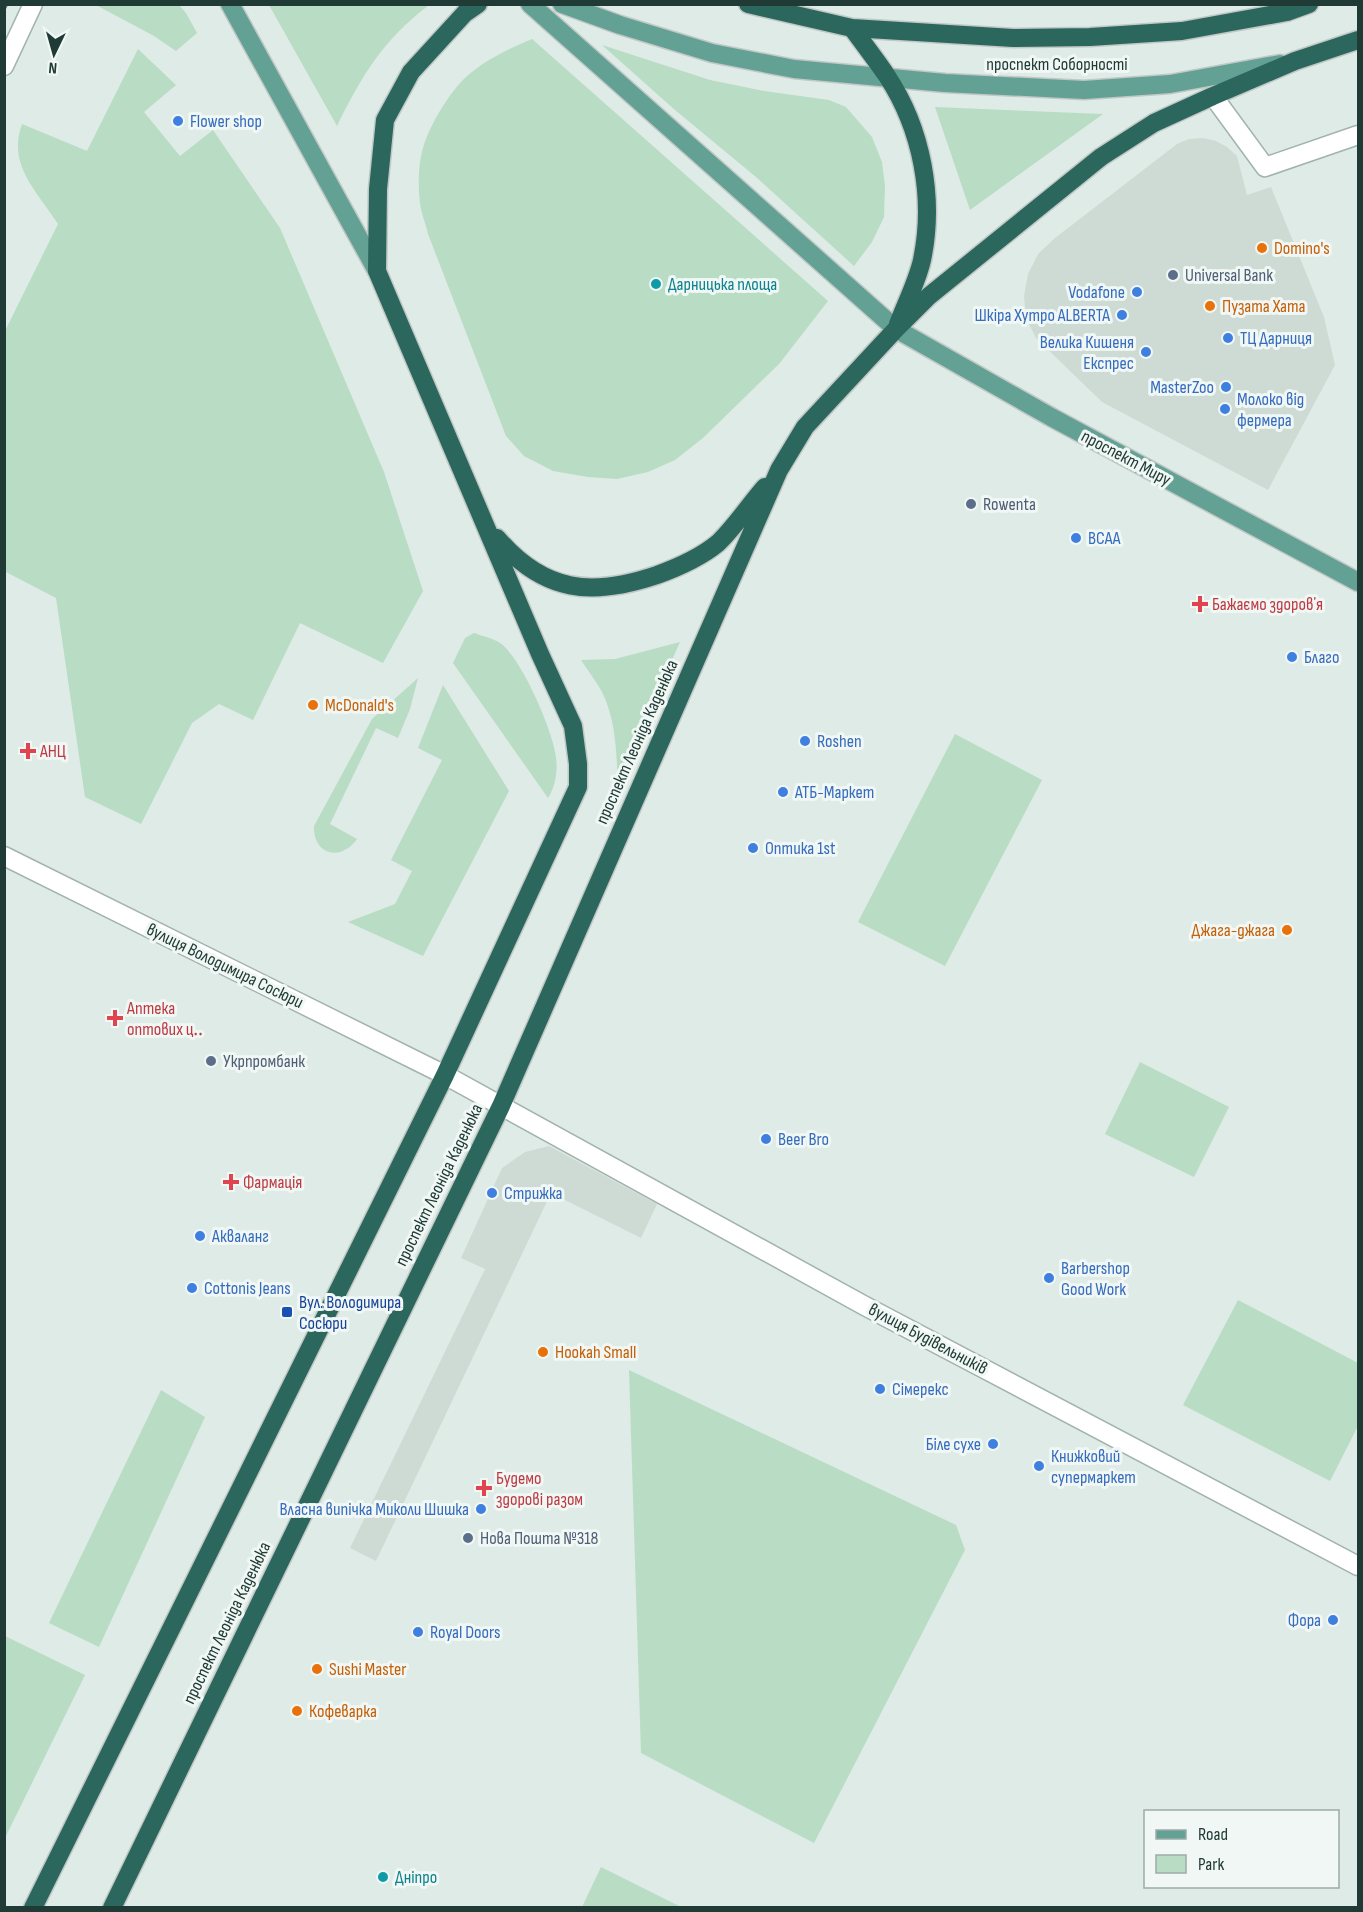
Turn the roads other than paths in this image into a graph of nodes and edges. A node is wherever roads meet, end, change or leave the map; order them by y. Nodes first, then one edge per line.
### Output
1 (33, 4) edge
2 (230, 4) edge
3 (478, 4) edge
4 (530, 4) edge
5 (562, 4) edge
6 (748, 4) edge
7 (787, 4) edge
8 (1310, 4) edge
9 (1285, 8) edge
10 (852, 28) junction
11 (1359, 40) edge
12 (1295, 61) junction
13 (4, 66) edge
14 (888, 77) junction
15 (1213, 96) junction
16 (1359, 135) edge
17 (376, 271) junction
18 (896, 329) junction
19 (779, 470) junction
20 (486, 525) junction
21 (1359, 582) edge
22 (4, 856) edge
23 (445, 1075) junction
24 (501, 1106) junction
25 (1359, 1566) edge
26 (33, 1908) edge
27 (112, 1908) edge

1 - 13 street
2 - 17 main road
3 - 17 highway
4 - 18 main road, проспект Миру
5 - 14 main road
6 - 10 highway
7 - 10 main road
8 - 9 highway, проспект Соборності
9 - 10 highway, проспект Соборності
10 - 14 highway
11 - 12 highway, проспект Соборності
12 - 14 main road, проспект Соборності
12 - 15 highway, проспект Соборності
14 - 18 highway
15 - 16 street
15 - 18 highway, проспект Соборності
17 - 20 highway
18 - 19 highway
18 - 21 main road, проспект Миру
19 - 20 highway
19 - 24 highway, проспект Леоніда Каденюка
20 - 23 highway, проспект Леоніда Каденюка
22 - 23 street, вулиця Володимира Сосюри
23 - 24 street, вулиця Володимира Сосюри
23 - 26 highway, проспект Леоніда Каденюка
24 - 25 street, вулиця Будівельників
24 - 27 highway, проспект Леоніда Каденюка

